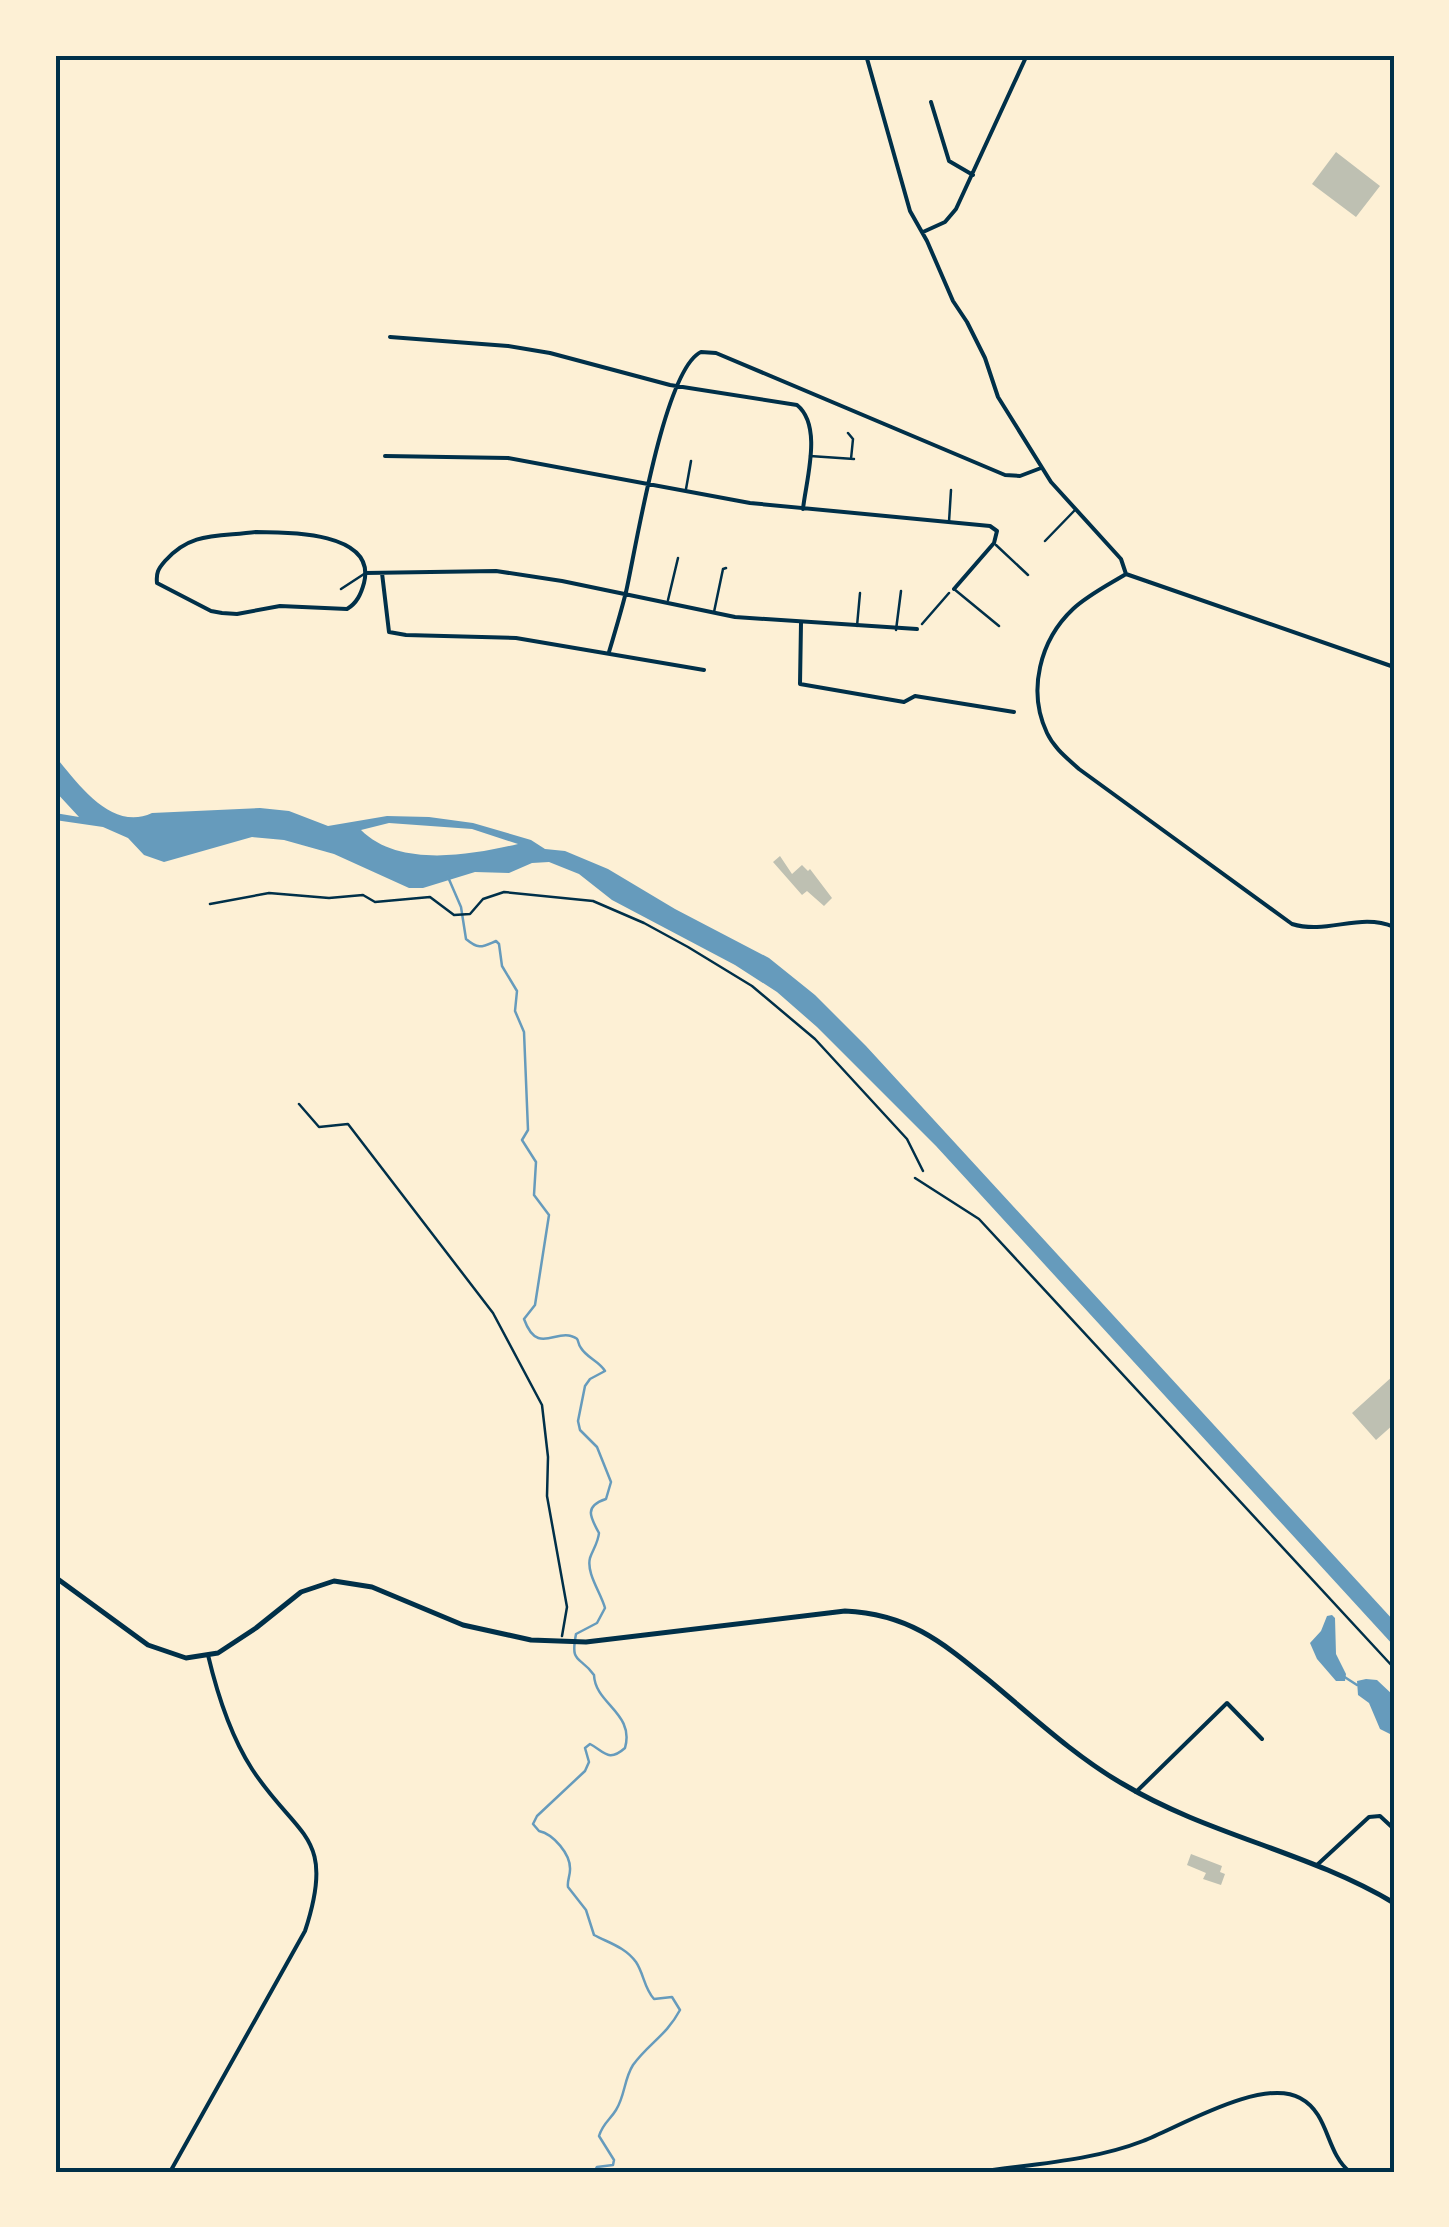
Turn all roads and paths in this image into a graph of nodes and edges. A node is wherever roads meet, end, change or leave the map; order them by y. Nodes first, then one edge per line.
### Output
1 (866, 55) edge
2 (1027, 55) edge
3 (931, 102) dead end
4 (972, 175) junction
5 (923, 232) junction
6 (390, 337) dead end
7 (679, 386) junction
8 (848, 433) dead end
9 (384, 456) dead end
10 (809, 456) junction
11 (691, 462) dead end
12 (1041, 468) junction
13 (648, 484) junction
14 (952, 490) dead end
15 (686, 492) junction
16 (802, 509) junction
17 (1076, 510) junction
18 (950, 522) junction
19 (1045, 541) dead end
20 (994, 543) junction
21 (678, 558) dead end
22 (726, 568) dead end
23 (382, 573) junction
24 (365, 574) junction
25 (1126, 574) junction
26 (1028, 575) dead end
27 (341, 588) dead end
28 (954, 589) junction
29 (901, 591) dead end
30 (860, 593) dead end
31 (626, 595) junction
32 (667, 604) junction
33 (714, 613) junction
34 (801, 623) junction
35 (999, 626) dead end
36 (857, 627) junction
37 (896, 630) junction
38 (917, 630) joint
39 (609, 652) junction
40 (1394, 666) edge
41 (704, 670) dead end
42 (1014, 712) dead end
43 (210, 904) dead end
44 (1394, 927) edge
45 (298, 1104) dead end
46 (923, 1171) dead end
47 (915, 1178) dead end
48 (55, 1577) edge
49 (563, 1642) junction
50 (208, 1655) junction
51 (1394, 1668) edge
52 (1262, 1739) dead end
53 (1136, 1792) junction
54 (1394, 1829) edge
55 (1317, 1865) junction
56 (1394, 1903) edge
57 (170, 2172) edge
58 (978, 2172) edge
59 (1350, 2172) edge

1 - 5 street
2 - 4 street
3 - 4 street
4 - 5 street
5 - 12 street
6 - 7 street
7 - 10 street
7 - 12 street
7 - 13 street
8 - 10 lane
9 - 13 street
10 - 16 street
11 - 15 lane
12 - 17 street
13 - 15 street
13 - 31 street
14 - 18 lane
15 - 16 street
16 - 18 street
17 - 19 lane
17 - 25 street
18 - 20 street
20 - 26 lane
20 - 28 street
21 - 32 lane
22 - 33 lane
23 - 24 street
23 - 31 street
23 - 39 street
24 - 24 street
24 - 27 lane
25 - 40 street
25 - 44 street
28 - 35 lane
28 - 38 path
29 - 37 lane
30 - 36 lane
31 - 32 street
31 - 39 street
32 - 33 street
33 - 34 street
34 - 36 street
34 - 42 street
36 - 37 street
37 - 38 street
39 - 41 street
43 - 46 path
45 - 49 path
47 - 51 path
48 - 50 street
49 - 50 street
49 - 53 street
50 - 57 street
52 - 53 street
53 - 55 street
54 - 55 street
55 - 56 street
58 - 59 street

